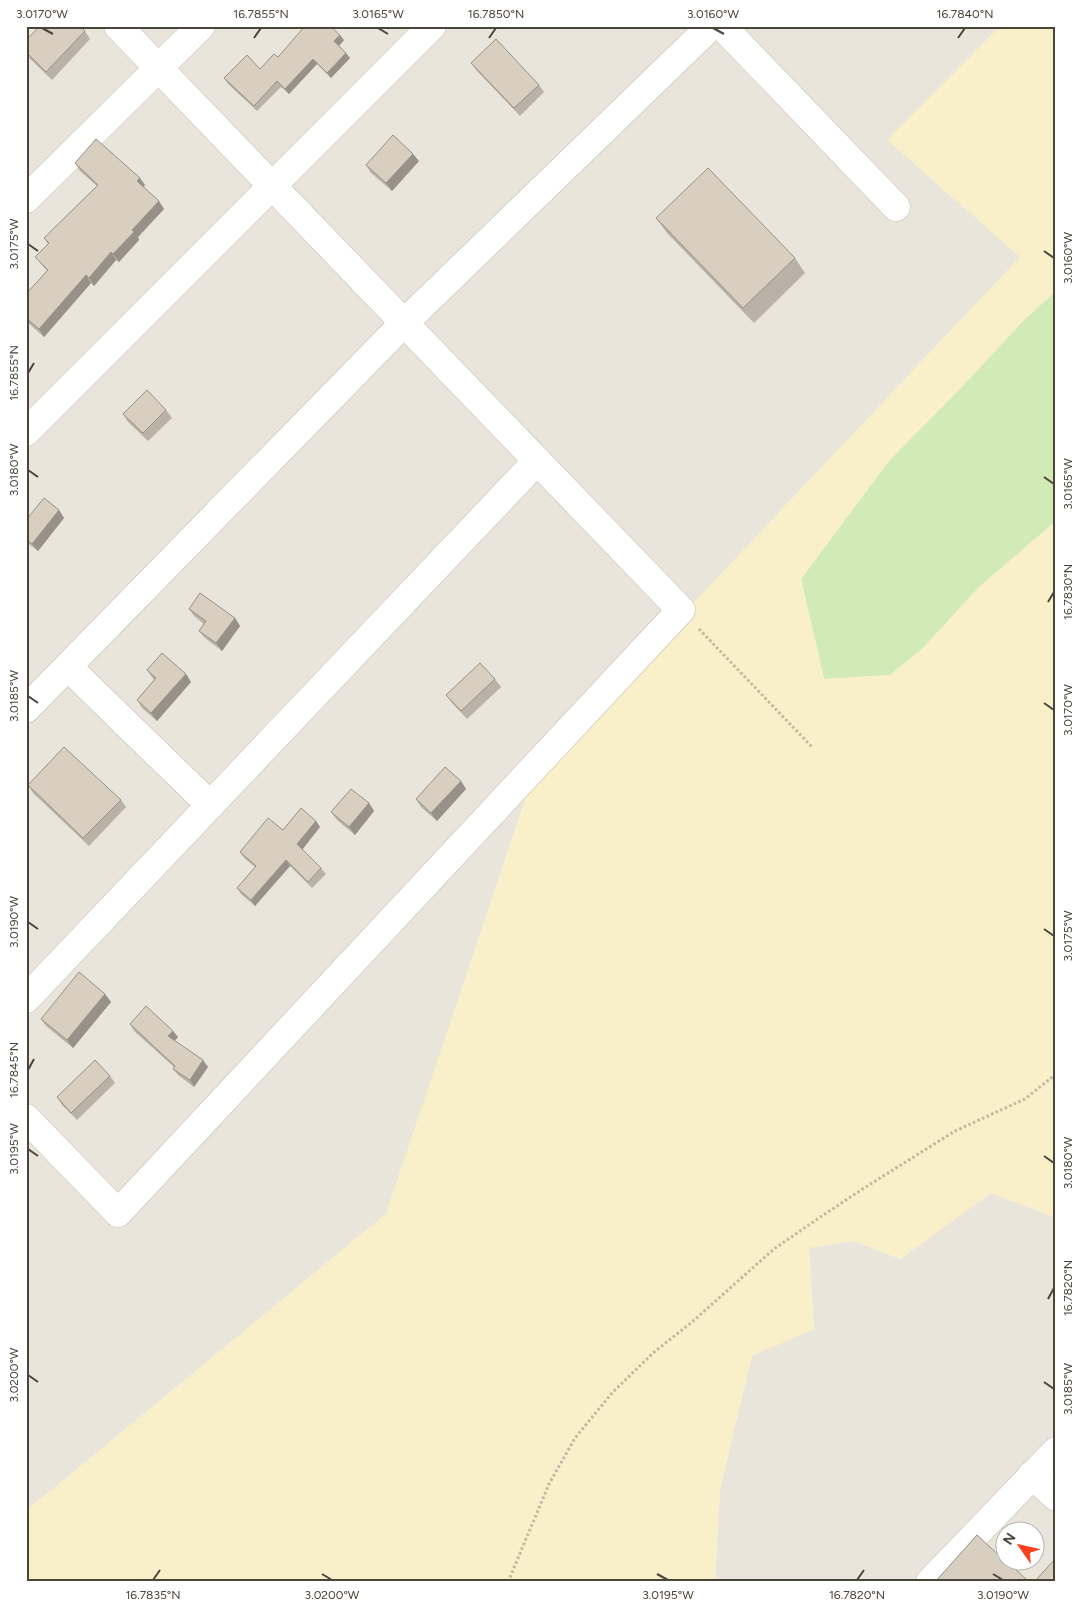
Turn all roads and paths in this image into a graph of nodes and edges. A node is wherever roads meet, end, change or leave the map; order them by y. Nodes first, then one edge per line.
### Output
1 (118, 26) edge
2 (201, 26) edge
3 (432, 26) edge
4 (711, 26) edge
5 (722, 26) edge
6 (159, 68) junction
7 (272, 186) junction
8 (26, 199) edge
9 (896, 207) dead end
10 (404, 323) junction
11 (26, 432) edge
12 (537, 461) junction
13 (681, 610) junction
14 (68, 667) junction
15 (26, 710) edge
16 (813, 748) dead end
17 (210, 805) junction
18 (26, 999) edge
19 (1056, 1074) edge
20 (26, 1118) edge
21 (1056, 1451) edge
22 (1032, 1475) junction
23 (1056, 1498) edge
24 (508, 1582) edge
25 (930, 1582) edge

1 - 6 street
2 - 6 street
3 - 7 street
4 - 10 street
5 - 9 street
6 - 7 street
6 - 8 street
7 - 10 street
7 - 11 street
10 - 12 street
10 - 14 street
12 - 13 street
12 - 17 street
13 - 16 path
13 - 20 street
14 - 15 street
14 - 17 street
17 - 18 street
19 - 24 path
21 - 22 street
22 - 23 street
22 - 25 street

